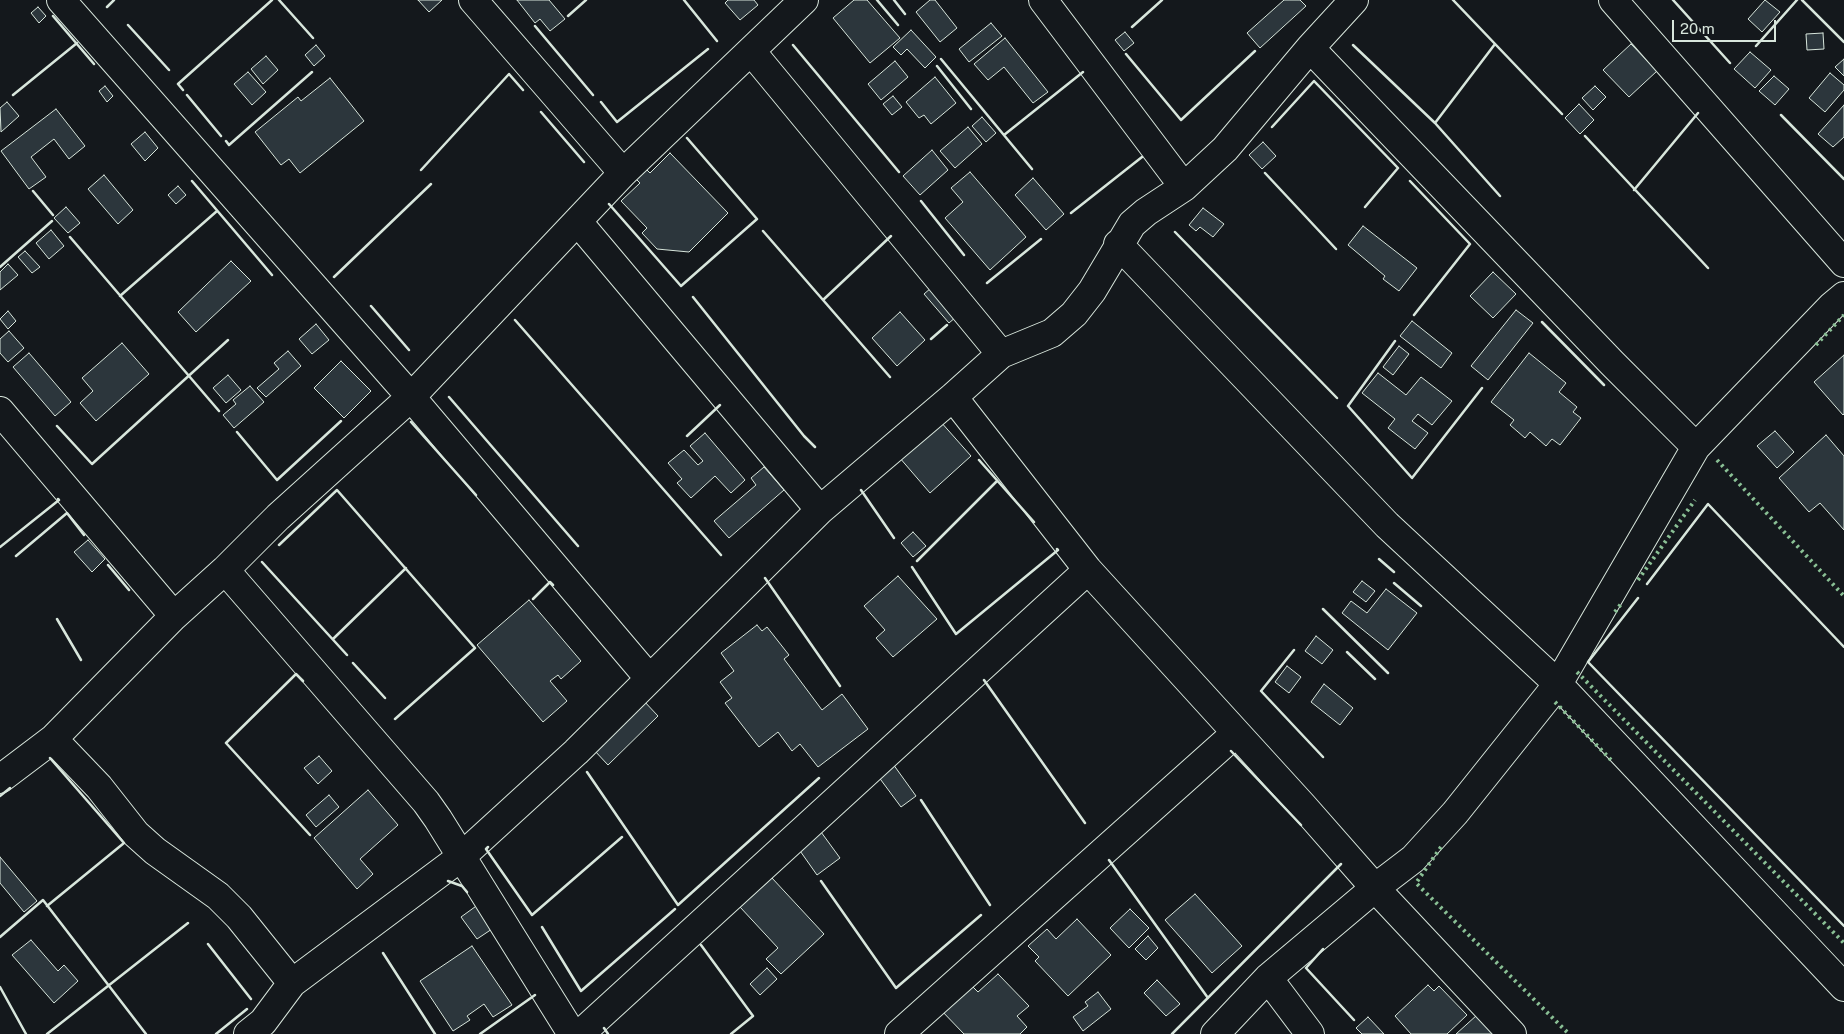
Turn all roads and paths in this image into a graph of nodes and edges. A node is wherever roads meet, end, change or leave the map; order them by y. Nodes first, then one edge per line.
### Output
1 (61, 0) edge
2 (473, 0) edge
3 (804, 0) edge
4 (1043, 0) edge
5 (1354, 0) edge
6 (1614, 0) edge
7 (1310, 48) junction
8 (751, 50) junction
9 (623, 174) junction
10 (1184, 187) junction
11 (578, 222) junction
12 (1118, 244) junction
13 (1844, 263) edge
14 (1844, 296) edge
15 (1001, 354) junction
16 (411, 397) junction
17 (953, 397) junction
18 (0, 411) edge
19 (1696, 447) junction
20 (820, 510) junction
21 (225, 570) junction
22 (1088, 570) junction
23 (174, 616) junction
24 (649, 678) junction
25 (1558, 684) junction
26 (1236, 733) junction
27 (53, 739) junction
28 (0, 779) edge
29 (461, 857) junction
30 (1374, 888) junction
31 (1268, 978) junction
32 (292, 983) junction
33 (1844, 987) edge
34 (261, 1030) edge
35 (572, 1034) edge
36 (580, 1034) edge
37 (900, 1034) edge
38 (1214, 1034) edge
39 (1310, 1034) edge
40 (1512, 1034) edge

1 - 16 street
2 - 9 street
3 - 8 street
4 - 10 street
5 - 7 street
6 - 13 street
7 - 10 street
7 - 19 street
8 - 9 street
8 - 15 street
9 - 11 street
10 - 12 street
11 - 16 street
11 - 20 street
12 - 15 street
12 - 25 street
14 - 19 street
15 - 17 street
16 - 21 street
16 - 24 street
17 - 20 street
17 - 22 street
18 - 23 street
19 - 25 street
20 - 24 street
21 - 23 street
21 - 29 street
22 - 26 street
22 - 36 street
23 - 27 street
24 - 29 street
25 - 30 street
25 - 33 street
26 - 30 street
26 - 37 street
27 - 28 street
27 - 32 street
29 - 32 street
29 - 35 street
30 - 31 street
30 - 40 street
31 - 38 street
31 - 39 street
32 - 34 street

